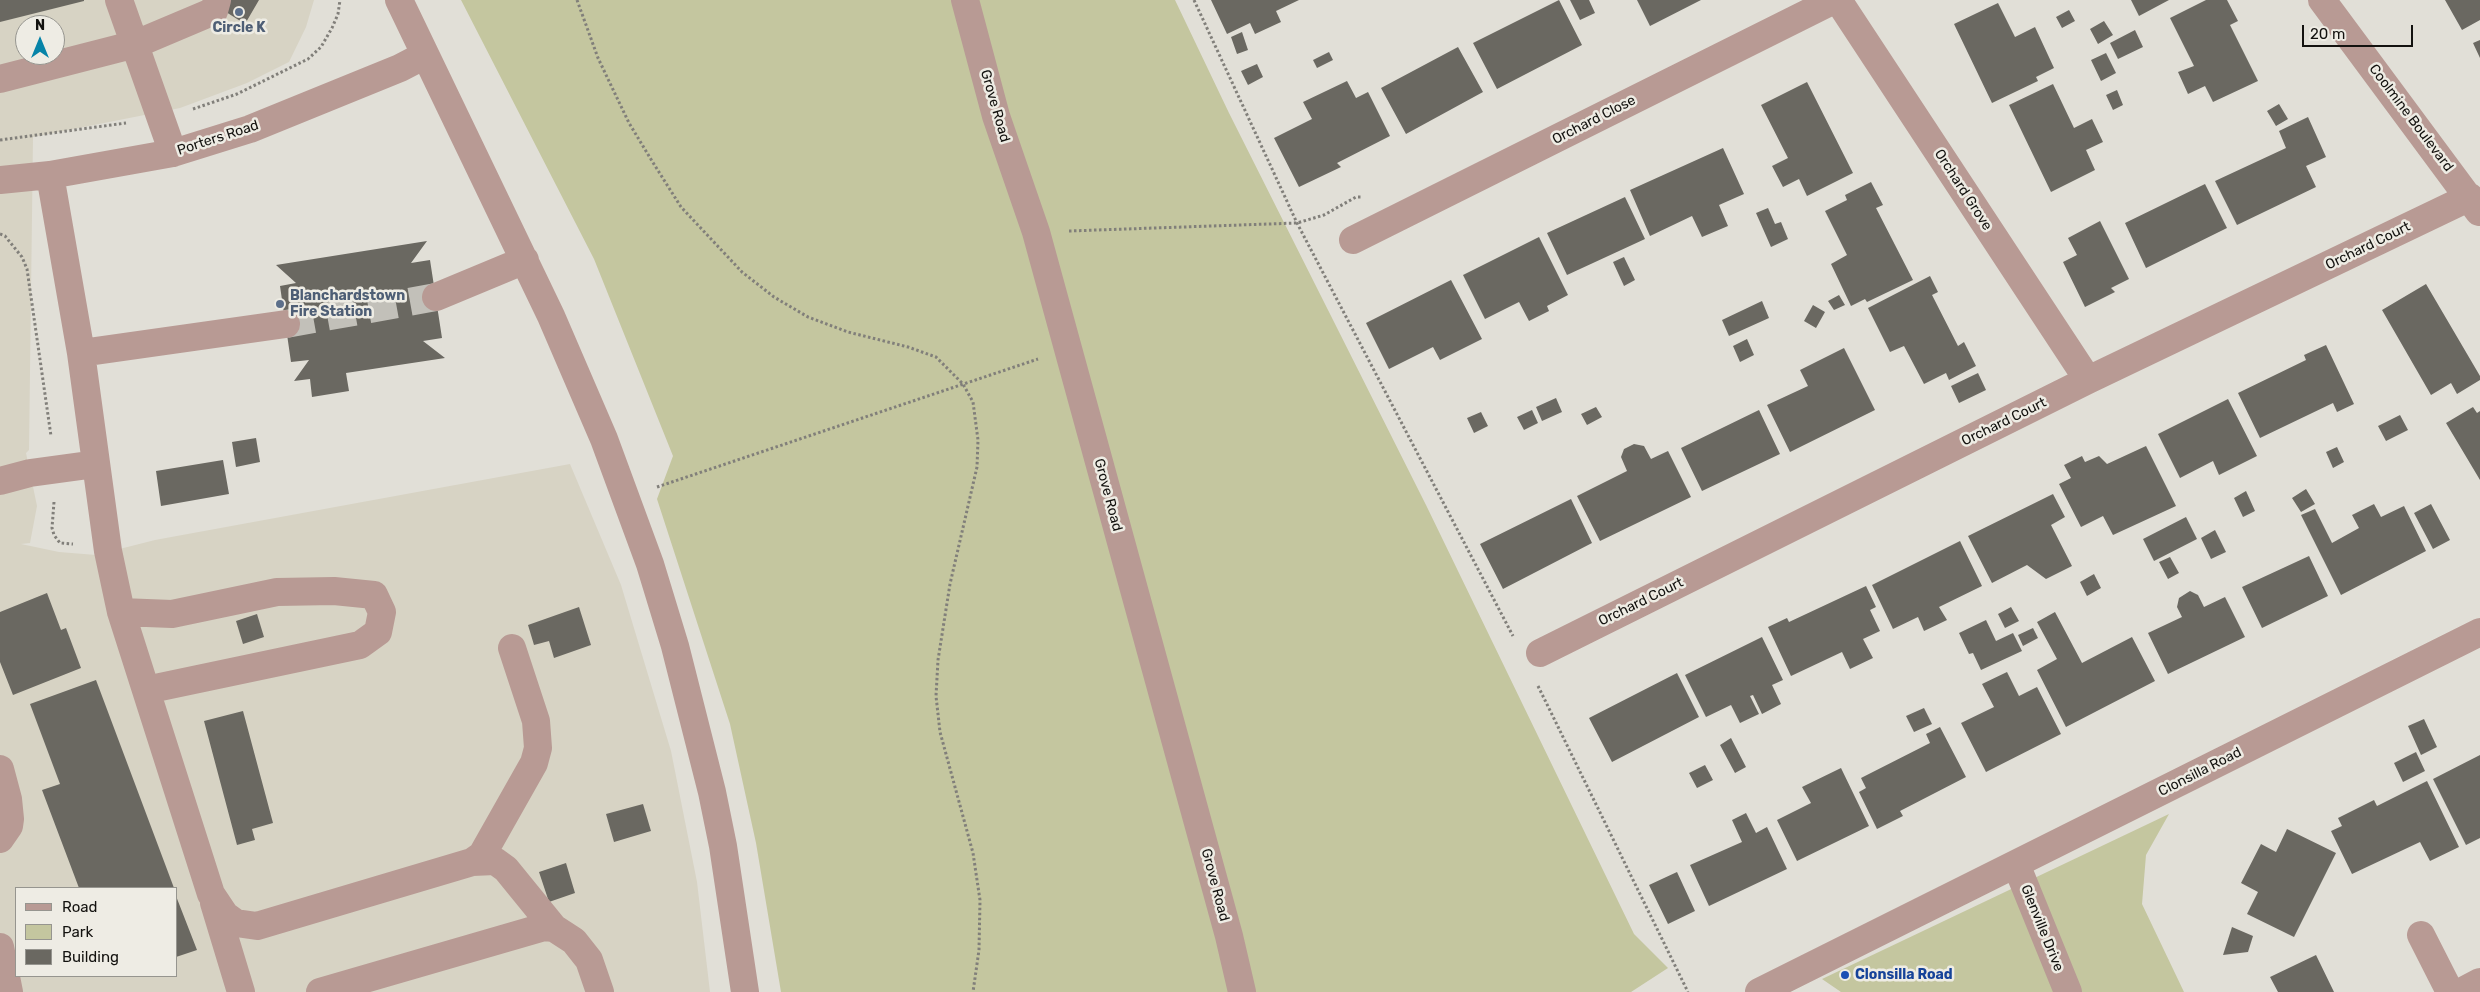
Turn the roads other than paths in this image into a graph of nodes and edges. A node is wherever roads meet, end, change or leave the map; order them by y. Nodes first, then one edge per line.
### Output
1 (119, 0) edge
2 (217, 0) edge
3 (399, 0) edge
4 (965, 0) edge
5 (1834, 0) edge
6 (1838, 0) edge
7 (2322, 0) edge
8 (136, 44) junction
9 (425, 54) junction
10 (0, 79) edge
11 (172, 153) junction
12 (50, 175) junction
13 (0, 180) edge
14 (2475, 205) edge
15 (1353, 240) dead end
16 (524, 260) junction
17 (436, 297) tunnel mouth
18 (286, 324) tunnel mouth
19 (81, 353) junction
20 (2088, 380) junction
21 (96, 464) junction
22 (0, 481) edge
23 (121, 612) junction
24 (2480, 632) edge
25 (512, 648) dead end
26 (1528, 648) road end
27 (146, 690) junction
28 (0, 769) edge
29 (0, 839) edge
30 (472, 862) junction
31 (2016, 864) junction
32 (211, 894) junction
33 (554, 928) junction
34 (2421, 935) dead end
35 (0, 947) edge
36 (396, 981) edge
37 (2480, 982) edge
38 (9, 992) edge
39 (242, 992) edge
40 (320, 992) edge
41 (600, 992) edge
42 (745, 992) edge
43 (1242, 992) edge
44 (1759, 992) edge
45 (2068, 992) edge
46 (2450, 992) edge
47 (2461, 992) edge

1 - 8 street
2 - 8 street
3 - 9 street
4 - 43 street, Grove Road
5 - 15 street, Orchard Close
6 - 20 street, Orchard Grove
7 - 14 street, Coolmine Boulevard
8 - 10 street
8 - 11 street
9 - 11 street, Porters Road
9 - 16 street
11 - 12 street, Porters Road
12 - 13 street, Porters Road
12 - 19 street
14 - 20 street, Orchard Court
16 - 17 street
16 - 42 street
18 - 19 street
19 - 21 street
20 - 26 street, Orchard Court
21 - 22 street
21 - 23 street
23 - 27 street
23 - 27 street
24 - 31 street, Clonsilla Road
25 - 30 street
27 - 32 street
28 - 29 street
30 - 32 street
30 - 33 street
31 - 44 street, Clonsilla Road
31 - 45 street, Glenville Drive
32 - 39 street
33 - 36 street
33 - 41 street
34 - 46 street
35 - 38 street
36 - 40 street
37 - 47 street

